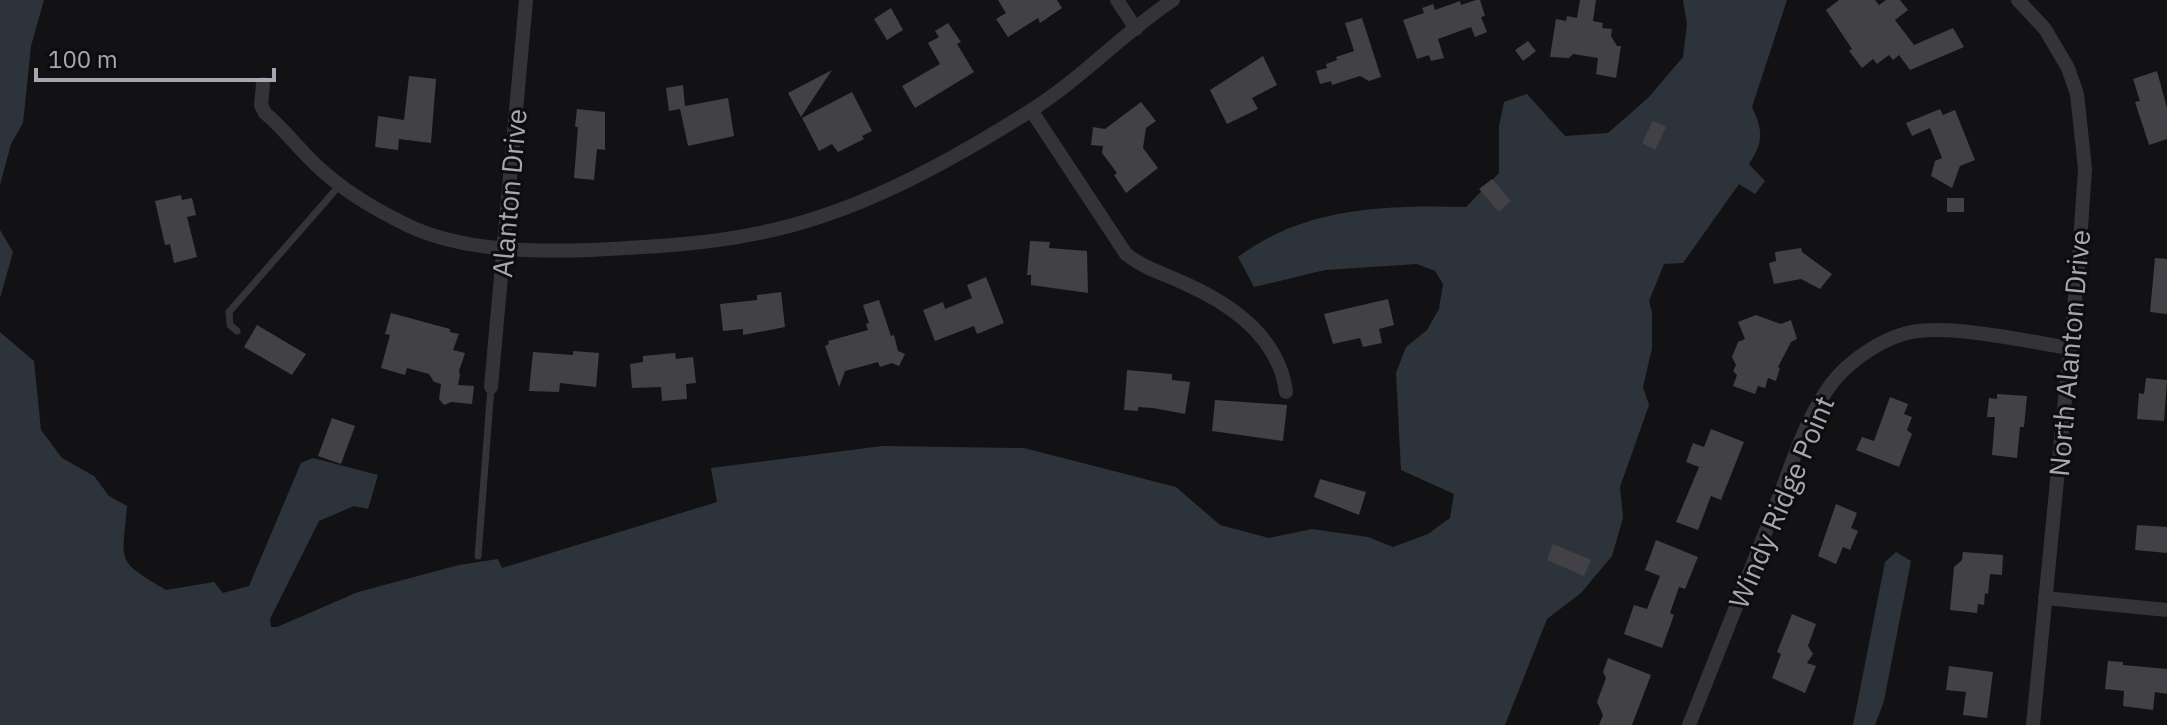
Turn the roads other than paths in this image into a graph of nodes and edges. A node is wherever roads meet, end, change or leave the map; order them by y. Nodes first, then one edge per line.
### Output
1 (526, 0) edge
2 (1117, 0) edge
3 (1173, 0) edge
4 (2018, 0) edge
5 (1136, 29) junction
6 (263, 84) dead end
7 (1031, 110) junction
8 (339, 186) junction
9 (503, 247) junction
10 (237, 331) dead end
11 (2069, 348) junction
12 (491, 387) joint
13 (1286, 392) dead end
14 (478, 556) dead end
15 (2045, 598) junction
16 (2167, 610) edge
17 (1689, 725) edge
18 (2033, 725) edge

1 - 9 street, Alanton Drive
2 - 5 street
3 - 5 street
4 - 11 street, North Alanton Drive
5 - 7 street
6 - 8 street
7 - 9 street
7 - 13 street
8 - 9 street
8 - 10 lane
9 - 12 street, Alanton Drive
11 - 15 street, North Alanton Drive
11 - 17 street, Windy Ridge Point
12 - 14 lane
15 - 16 street
15 - 18 street, North Alanton Drive

